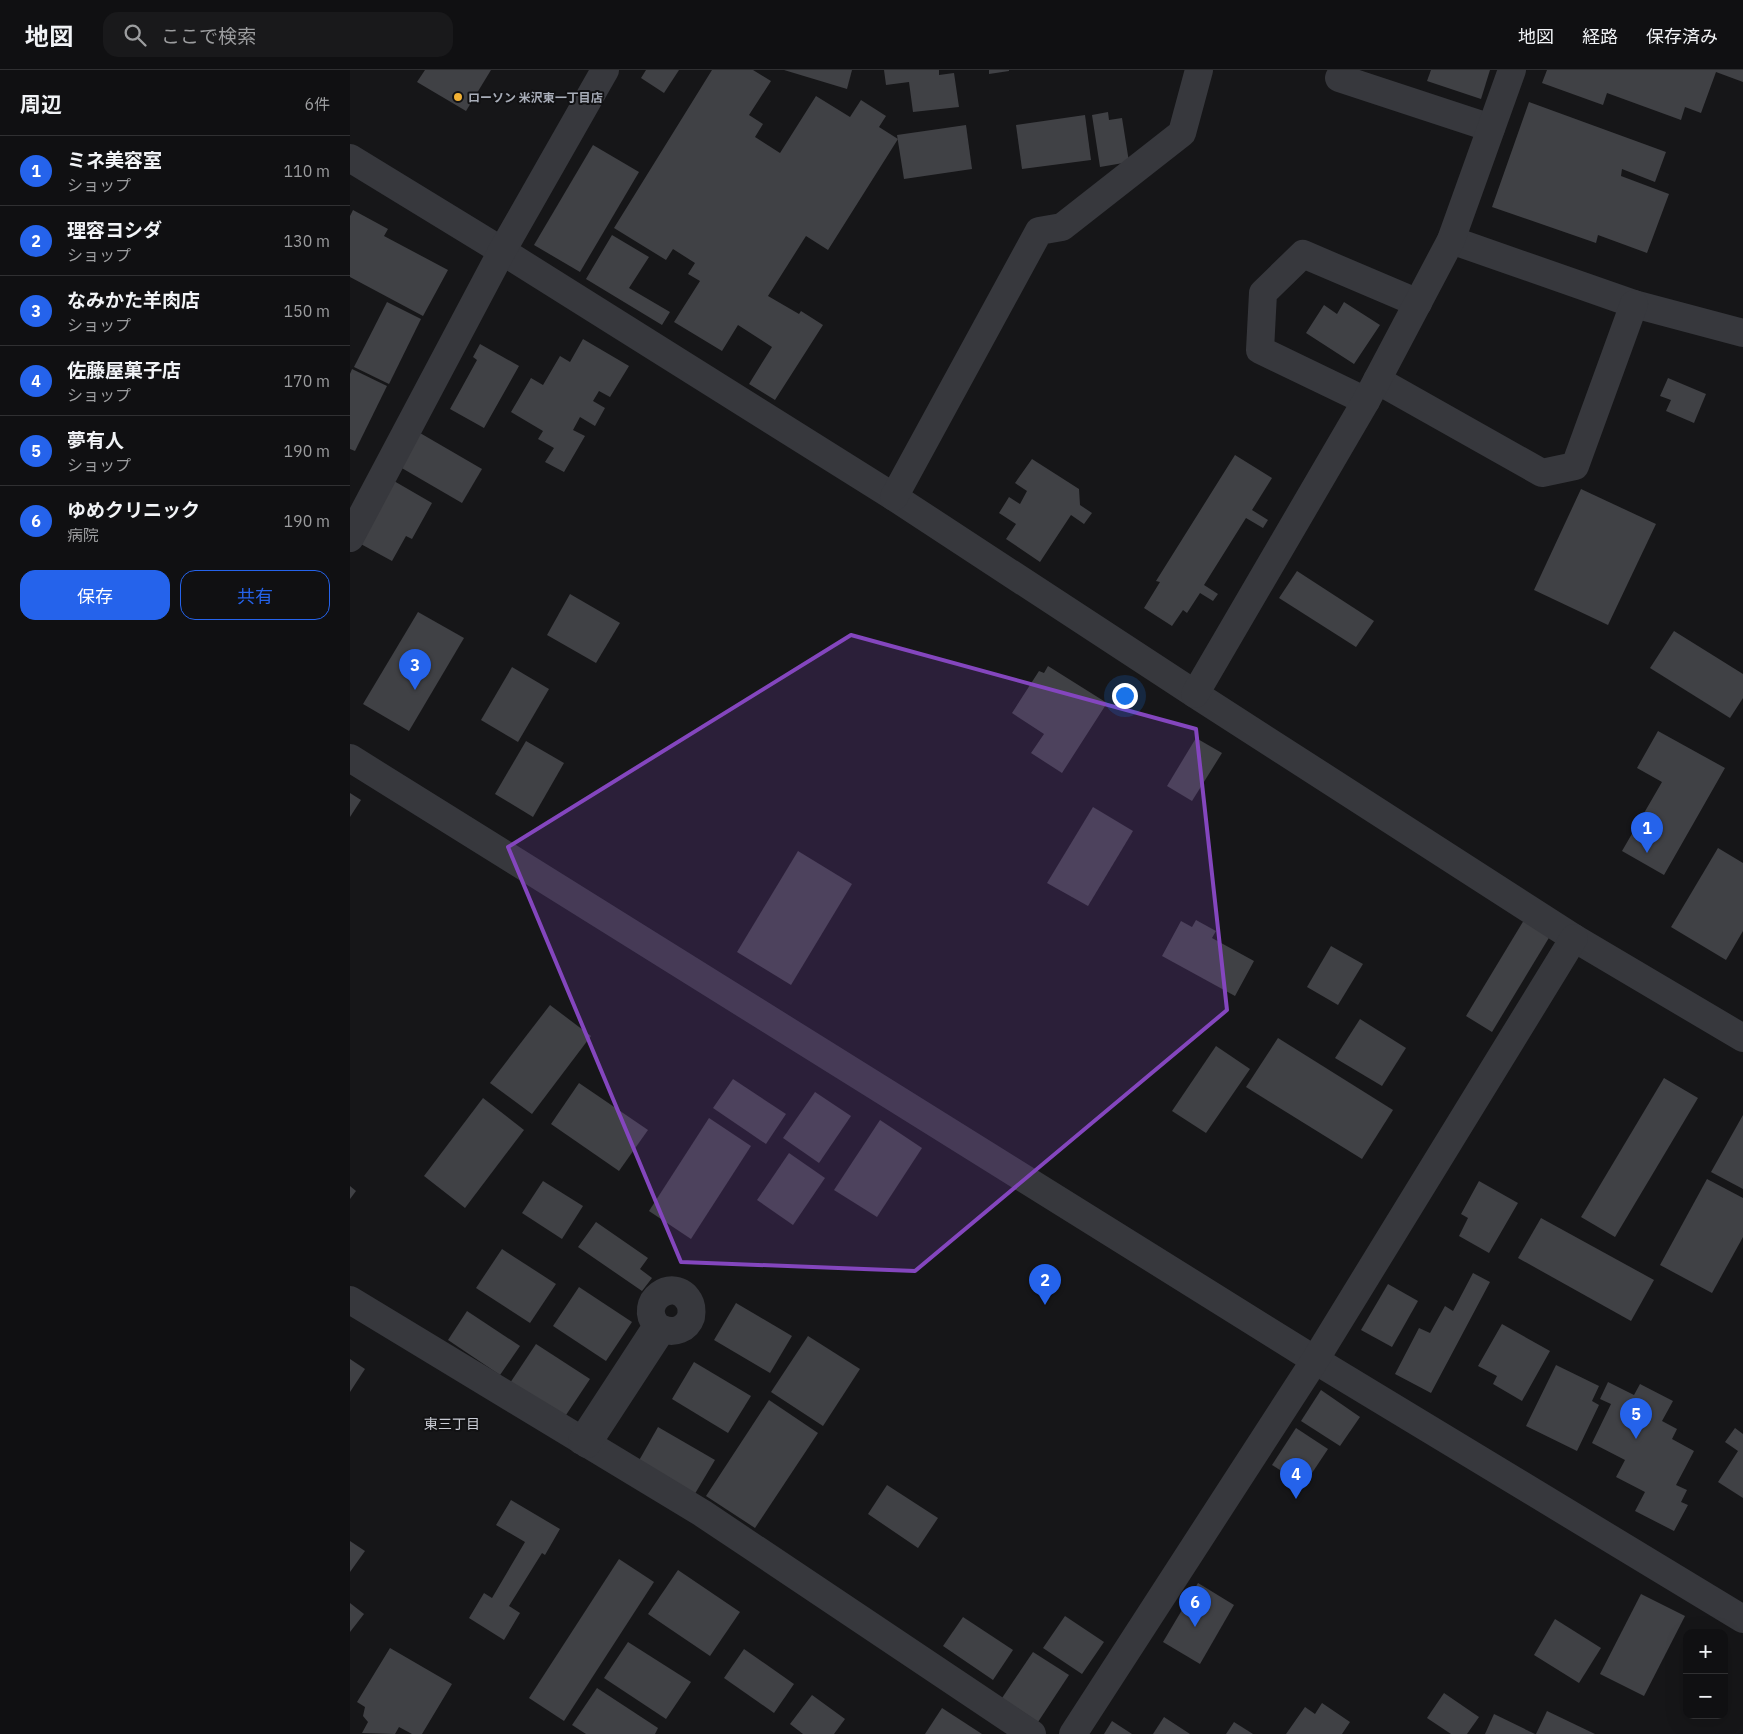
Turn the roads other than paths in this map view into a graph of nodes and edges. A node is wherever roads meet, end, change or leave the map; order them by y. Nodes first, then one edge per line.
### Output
1 (605, 70) edge
2 (1199, 70) edge
3 (1512, 70) edge
4 (1339, 78) dead end
5 (1491, 128) junction
6 (350, 158) edge
7 (1451, 240) junction
8 (502, 251) junction
9 (1418, 302) junction
10 (1634, 304) junction
11 (1743, 333) edge
12 (1372, 390) junction
13 (894, 497) junction
14 (350, 538) edge
15 (1195, 694) junction
16 (350, 758) edge
17 (1574, 938) junction
18 (1743, 1038) edge
19 (350, 1300) edge
20 (1315, 1360) junction
21 (585, 1442) junction
22 (1743, 1619) edge
23 (1032, 1734) edge
24 (1073, 1734) edge

1 - 8 street
2 - 13 street
3 - 5 street
4 - 5 street
5 - 7 street
6 - 8 street
7 - 9 street
7 - 10 street
8 - 13 street
8 - 14 street
9 - 12 street
9 - 12 street
10 - 11 street
10 - 12 street
12 - 15 street
13 - 15 street
15 - 17 street
16 - 20 street
17 - 18 street
17 - 20 street
19 - 21 street
20 - 22 street
20 - 24 street
21 - 21 street
21 - 23 street

